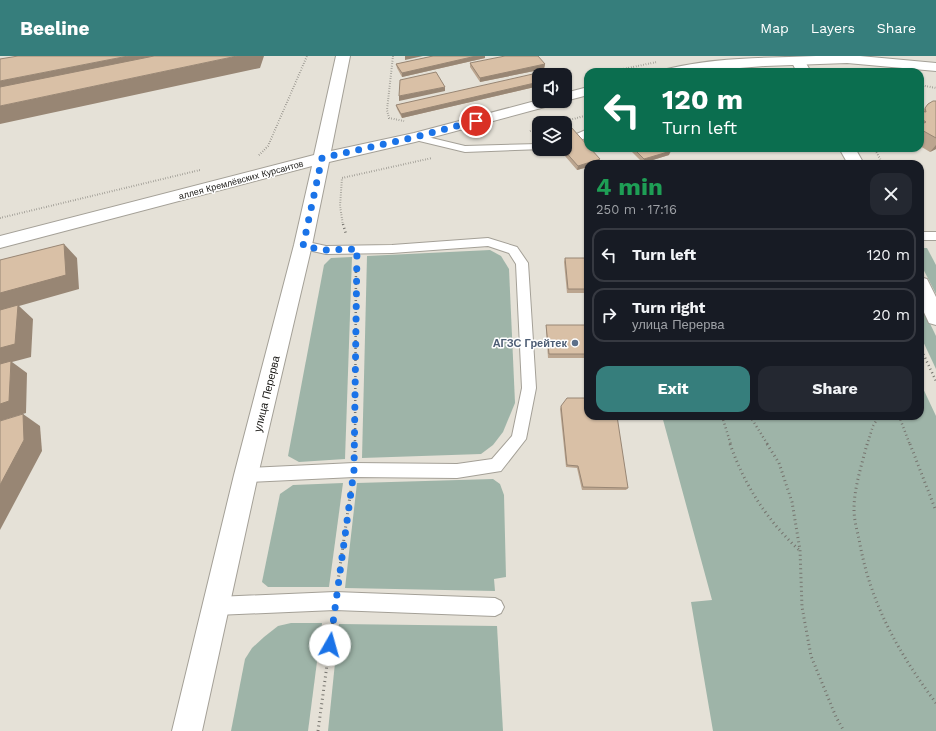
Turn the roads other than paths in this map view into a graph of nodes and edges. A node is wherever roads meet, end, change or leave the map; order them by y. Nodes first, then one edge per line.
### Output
1 (343, 56) edge
2 (845, 58) edge
3 (801, 66) edge
4 (936, 67) edge
5 (689, 68) edge
6 (584, 92) edge
7 (572, 95) edge
8 (532, 106) edge
9 (584, 134) edge
10 (415, 137) junction
11 (572, 140) edge
12 (532, 147) edge
13 (322, 158) junction
14 (924, 236) edge
15 (936, 236) edge
16 (0, 242) edge
17 (303, 246) junction
18 (924, 292) edge
19 (936, 317) edge
20 (246, 475) junction
21 (216, 606) junction
22 (495, 607) dead end
23 (188, 731) edge

1 - 13 main road, улица Перерва
2 - 3 main road
2 - 4 main road
3 - 5 main road
6 - 7 main road
8 - 10 main road, аллея Кремлёвских Курсантов
9 - 11 lane
10 - 12 lane
10 - 13 main road, аллея Кремлёвских Курсантов
13 - 16 main road, аллея Кремлёвских Курсантов
13 - 17 main road, улица Перерва
14 - 15 lane
17 - 20 main road, улица Перерва
17 - 20 lane
18 - 19 main road
20 - 21 main road, улица Перерва
21 - 22 lane
21 - 23 main road, улица Перерва

